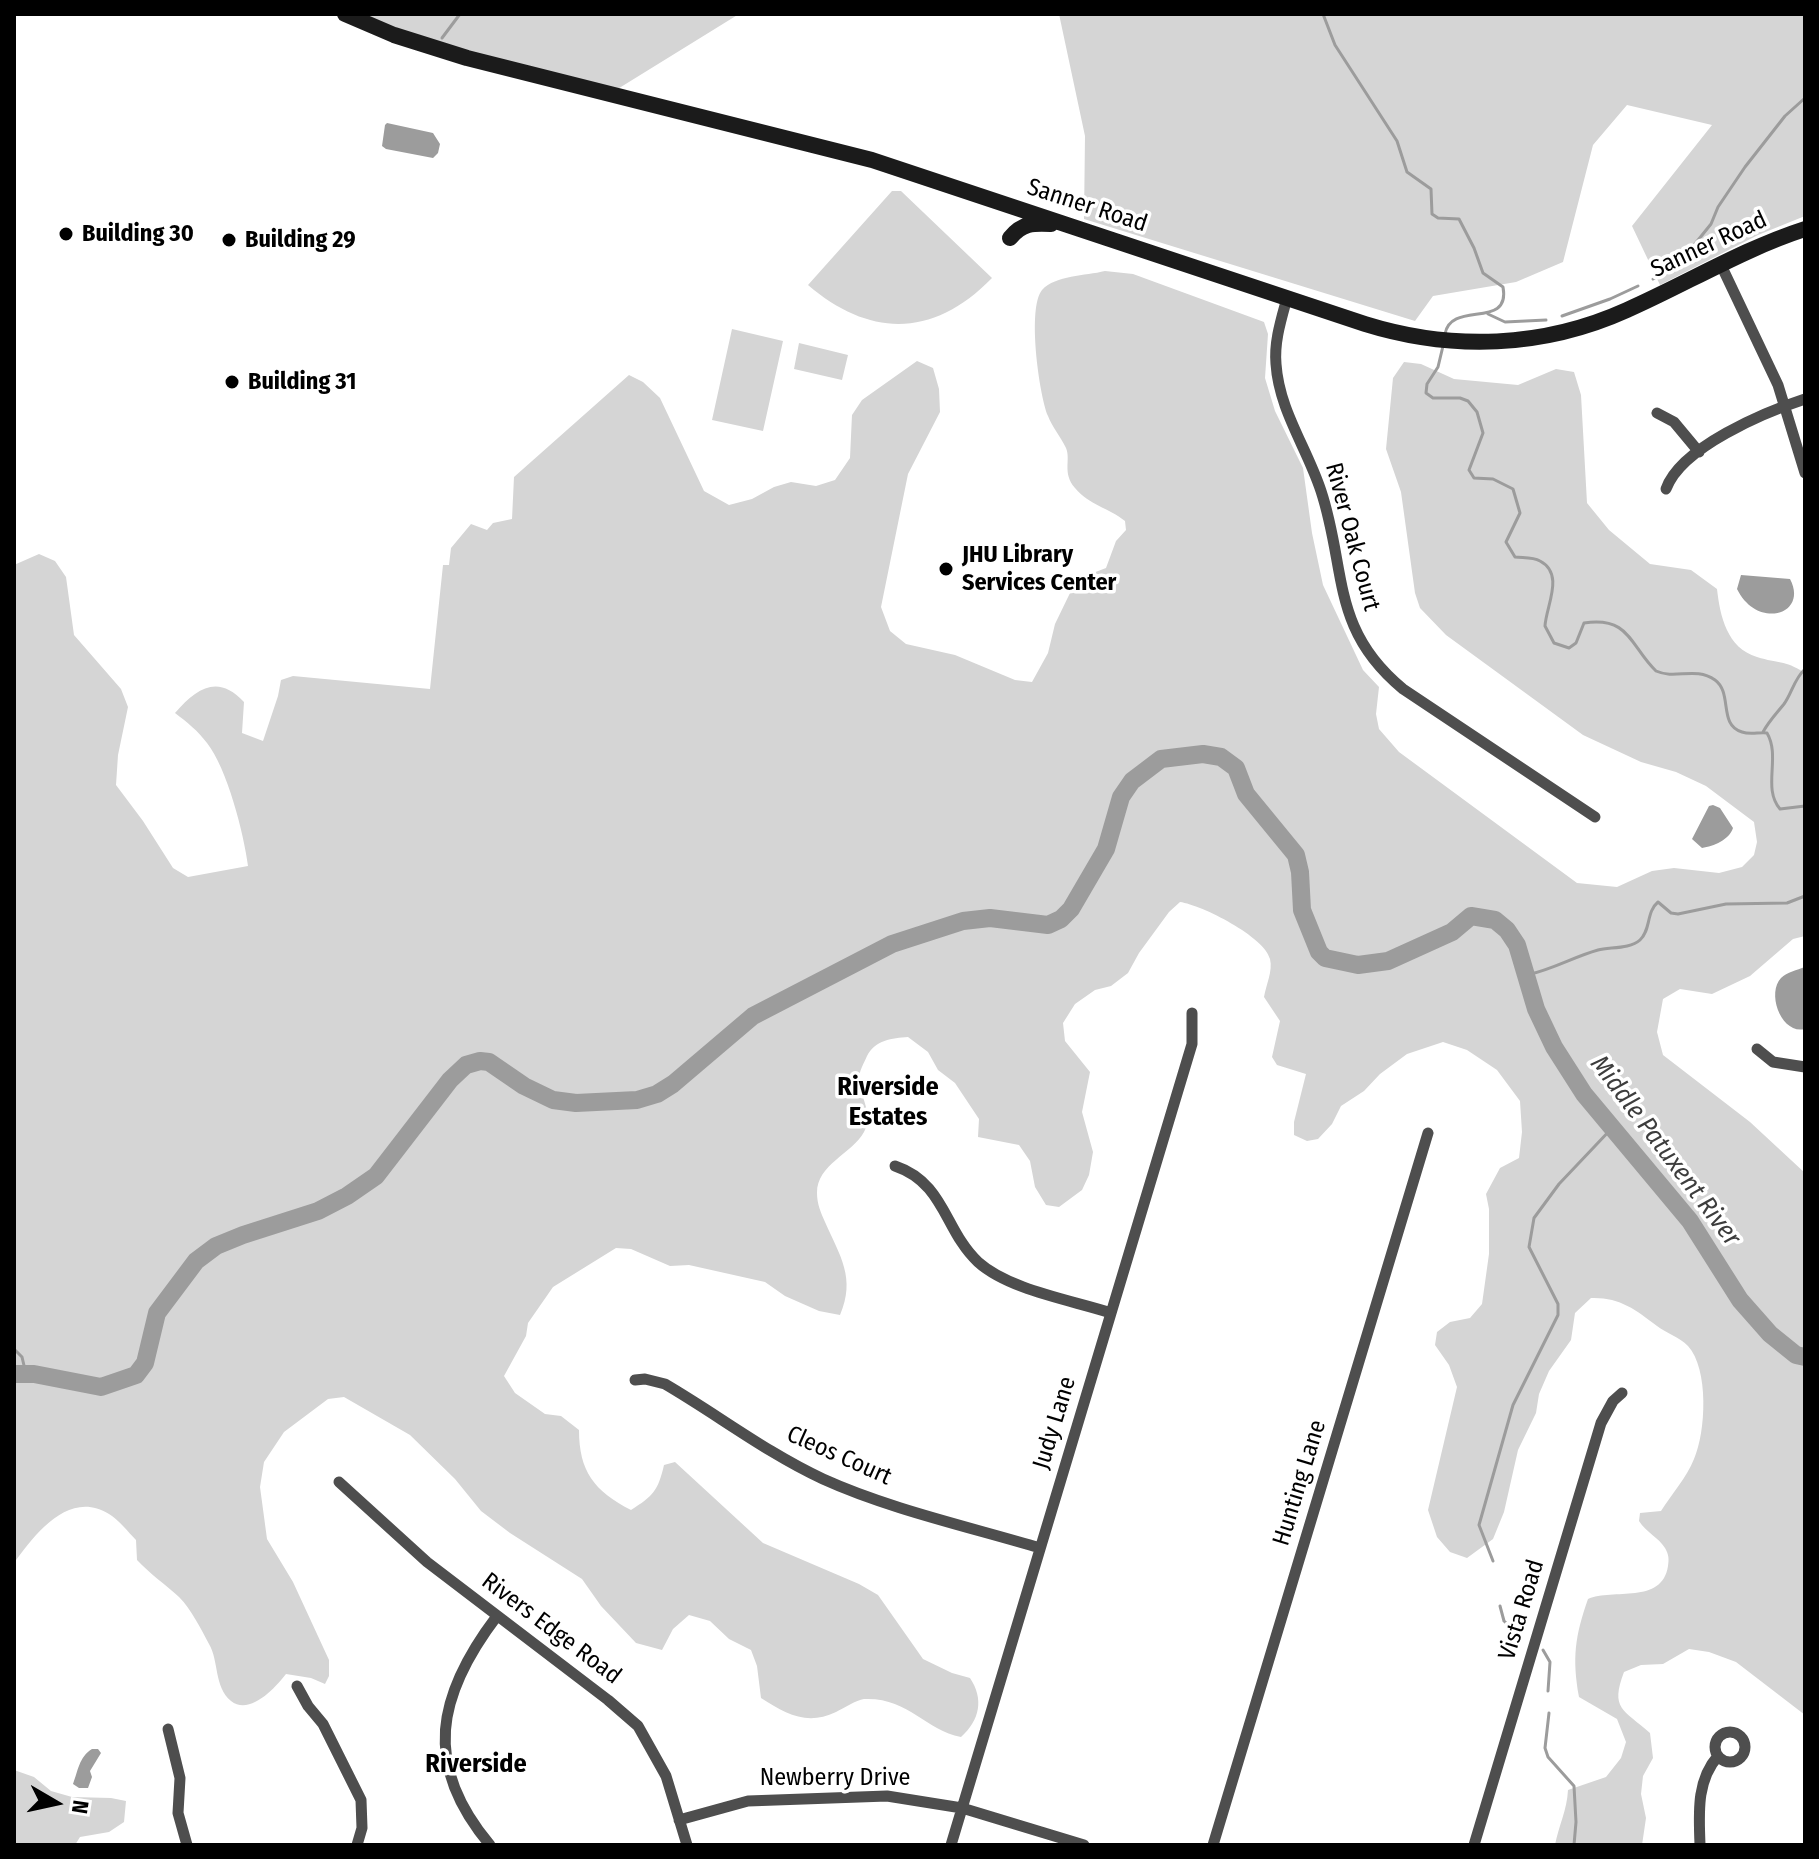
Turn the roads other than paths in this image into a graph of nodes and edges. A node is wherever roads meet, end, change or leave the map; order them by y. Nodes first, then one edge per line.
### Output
1 (345, 14) edge
2 (978, 195) junction
3 (1069, 225) junction
4 (1805, 229) edge
5 (1721, 265) junction
6 (1287, 298) junction
7 (1805, 399) edge
8 (1786, 405) junction
9 (1657, 413) dead end
10 (1699, 452) junction
11 (1805, 473) edge
12 (1666, 489) dead end
13 (1595, 817) dead end
14 (1192, 1013) dead end
15 (1757, 1049) dead end
16 (1805, 1067) edge
17 (1428, 1133) dead end
18 (895, 1166) dead end
19 (1111, 1313) junction
20 (635, 1380) dead end
21 (1622, 1393) dead end
22 (339, 1482) dead end
23 (1040, 1548) junction
24 (497, 1616) junction
25 (297, 1686) dead end
26 (168, 1729) dead end
27 (1718, 1756) dead end
28 (962, 1808) junction
29 (679, 1820) junction
30 (187, 1845) edge
31 (357, 1845) edge
32 (490, 1845) edge
33 (687, 1845) edge
34 (951, 1845) edge
35 (1084, 1845) edge
36 (1213, 1845) edge
37 (1474, 1845) edge
38 (1700, 1845) edge

1 - 2 main road, Sanner Road
2 - 3 main road, Sanner Road
2 - 3 main road
3 - 6 main road, Sanner Road
4 - 5 main road, Sanner Road
5 - 6 main road, Sanner Road
5 - 8 street
6 - 13 street, River Oak Court
7 - 8 street
8 - 10 street
8 - 11 street
9 - 10 street
10 - 12 street
14 - 19 street, Judy Lane
15 - 16 street
17 - 36 street, Hunting Lane
18 - 19 street
19 - 23 street, Judy Lane
20 - 23 street, Cleos Court
21 - 37 street, Vista Road
22 - 24 street, Rivers Edge Road
23 - 28 street, Judy Lane
24 - 29 street, Rivers Edge Road
24 - 32 street
25 - 31 street
26 - 30 street
27 - 38 street
28 - 29 street, Newberry Drive
28 - 34 street, Judy Lane
28 - 35 street, Newberry Drive
29 - 33 street, Rivers Edge Road

